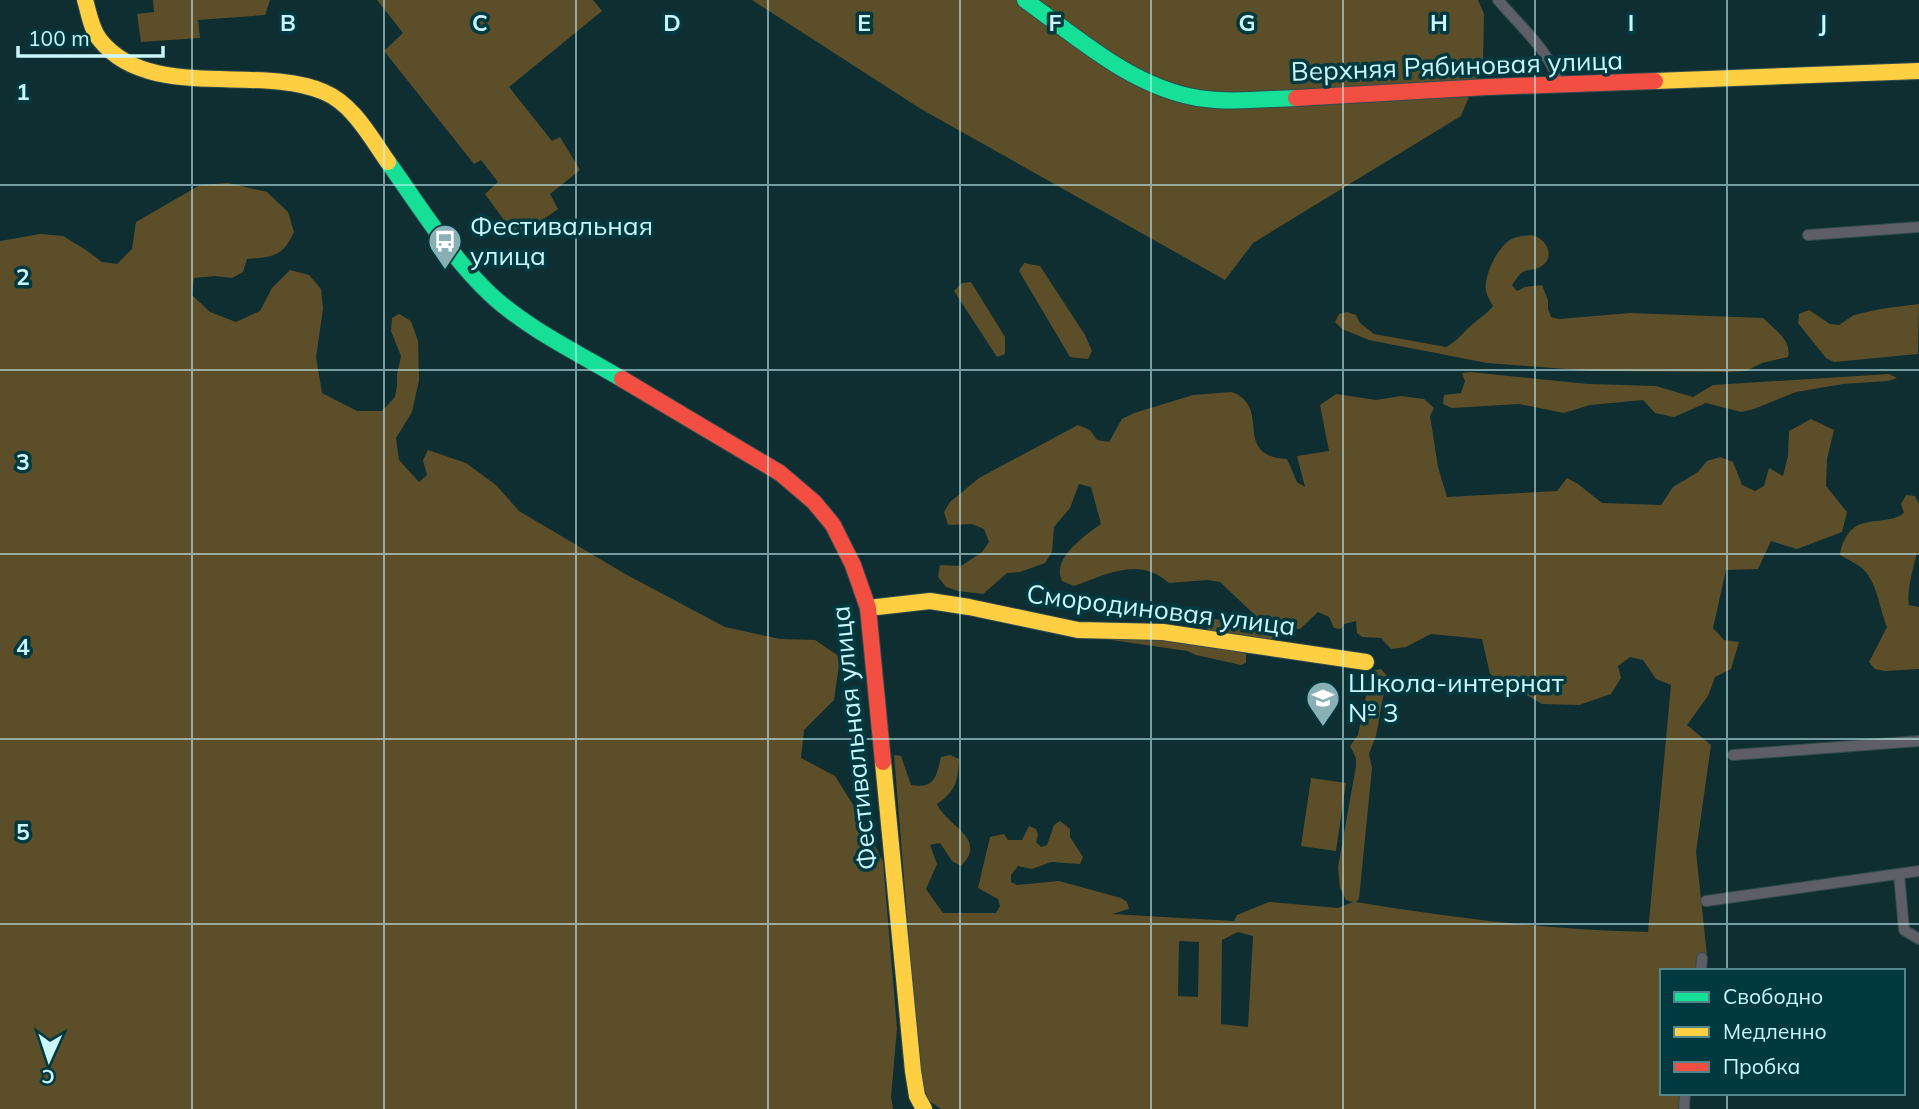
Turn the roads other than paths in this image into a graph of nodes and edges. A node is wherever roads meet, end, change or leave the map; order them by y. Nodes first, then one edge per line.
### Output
1 (85, 0) edge
2 (1025, 0) edge
3 (1498, 0) edge
4 (1919, 71) edge
5 (1559, 85) junction
6 (1919, 228) edge
7 (1808, 236) dead end
8 (867, 608) junction
9 (1366, 662) dead end
10 (1919, 741) edge
11 (1733, 755) dead end
12 (1919, 871) edge
13 (1899, 874) junction
14 (1706, 901) dead end
15 (1919, 939) edge
16 (1702, 958) dead end
17 (1701, 969) edge
18 (924, 1109) edge

1 - 8 main road, Фестивальная улица
2 - 5 main road, Верхняя Рябиновая улица
3 - 5 street
4 - 5 main road, Верхняя Рябиновая улица
6 - 7 street
8 - 9 main road, Смородиновая улица
8 - 18 main road, Фестивальная улица
10 - 11 street
12 - 13 street
13 - 14 street
13 - 15 street
16 - 17 street

